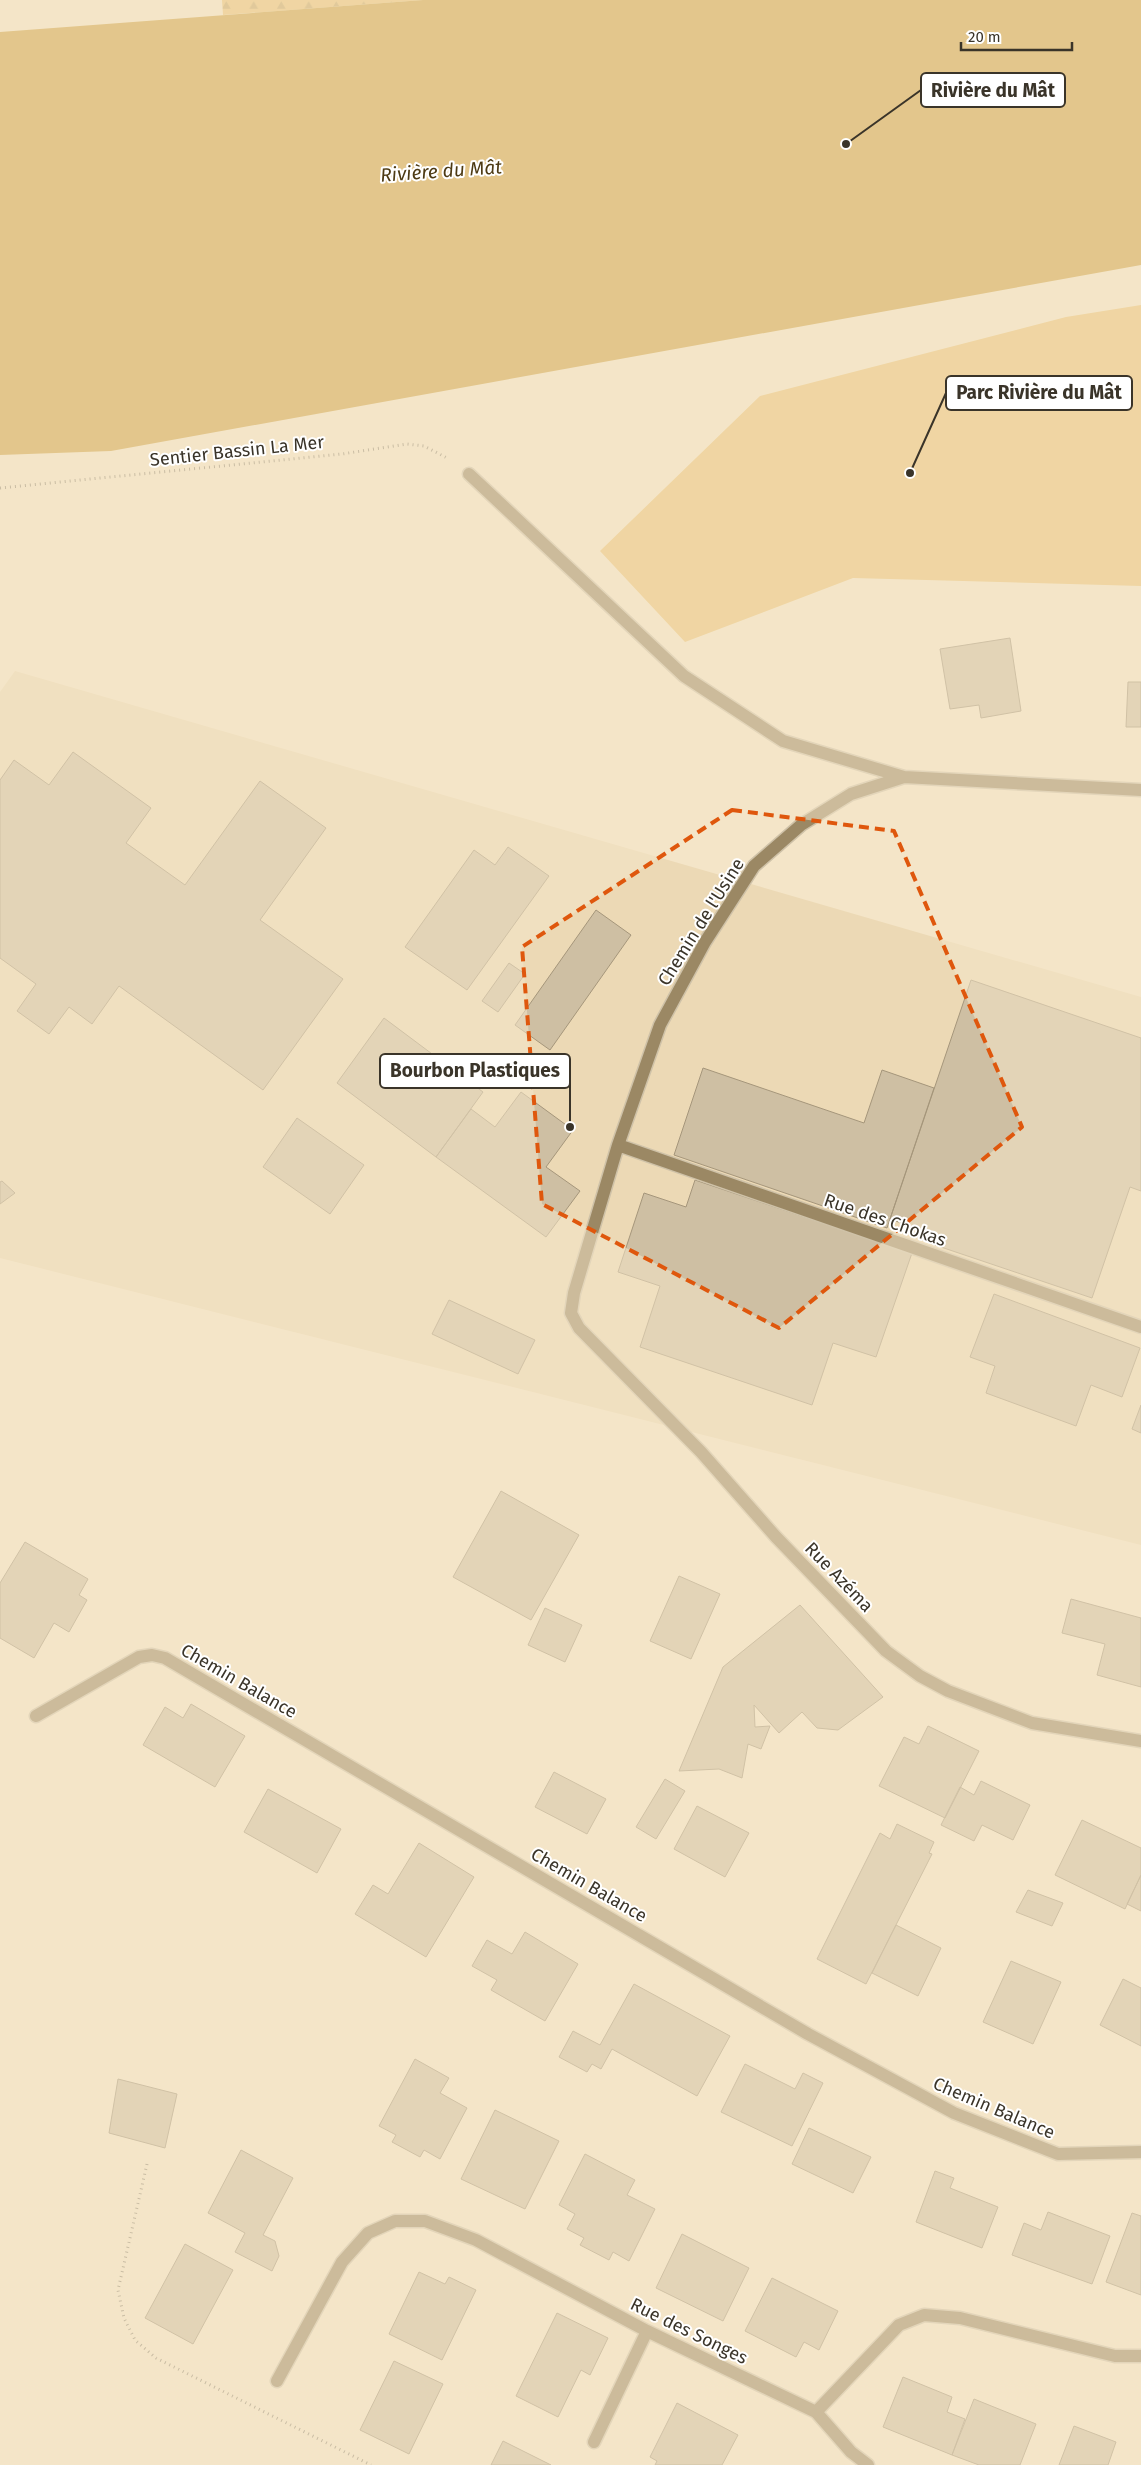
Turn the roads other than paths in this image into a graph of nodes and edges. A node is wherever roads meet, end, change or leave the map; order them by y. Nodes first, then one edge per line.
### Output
1 (469, 474) road end
2 (904, 777) junction
3 (1141, 790) edge
4 (618, 1145) junction
5 (1141, 1327) edge
6 (579, 1328) joint
7 (36, 1716) dead end
8 (1141, 1741) edge
9 (1141, 2152) edge
10 (647, 2331) junction
11 (1141, 2356) edge
12 (277, 2381) dead end
13 (816, 2412) junction
14 (594, 2442) dead end
15 (868, 2465) edge

1 - 2 street
2 - 3 street, Chemin de l'Usine
2 - 4 street, Chemin de l'Usine
4 - 5 street, Rue des Chokas
4 - 6 street, Chemin de l'Usine
6 - 8 street, Rue Azéma
7 - 9 street, Chemin Balance
10 - 12 street, Rue des Songes
10 - 13 street, Rue des Songes
10 - 14 street
11 - 13 street
13 - 15 street

